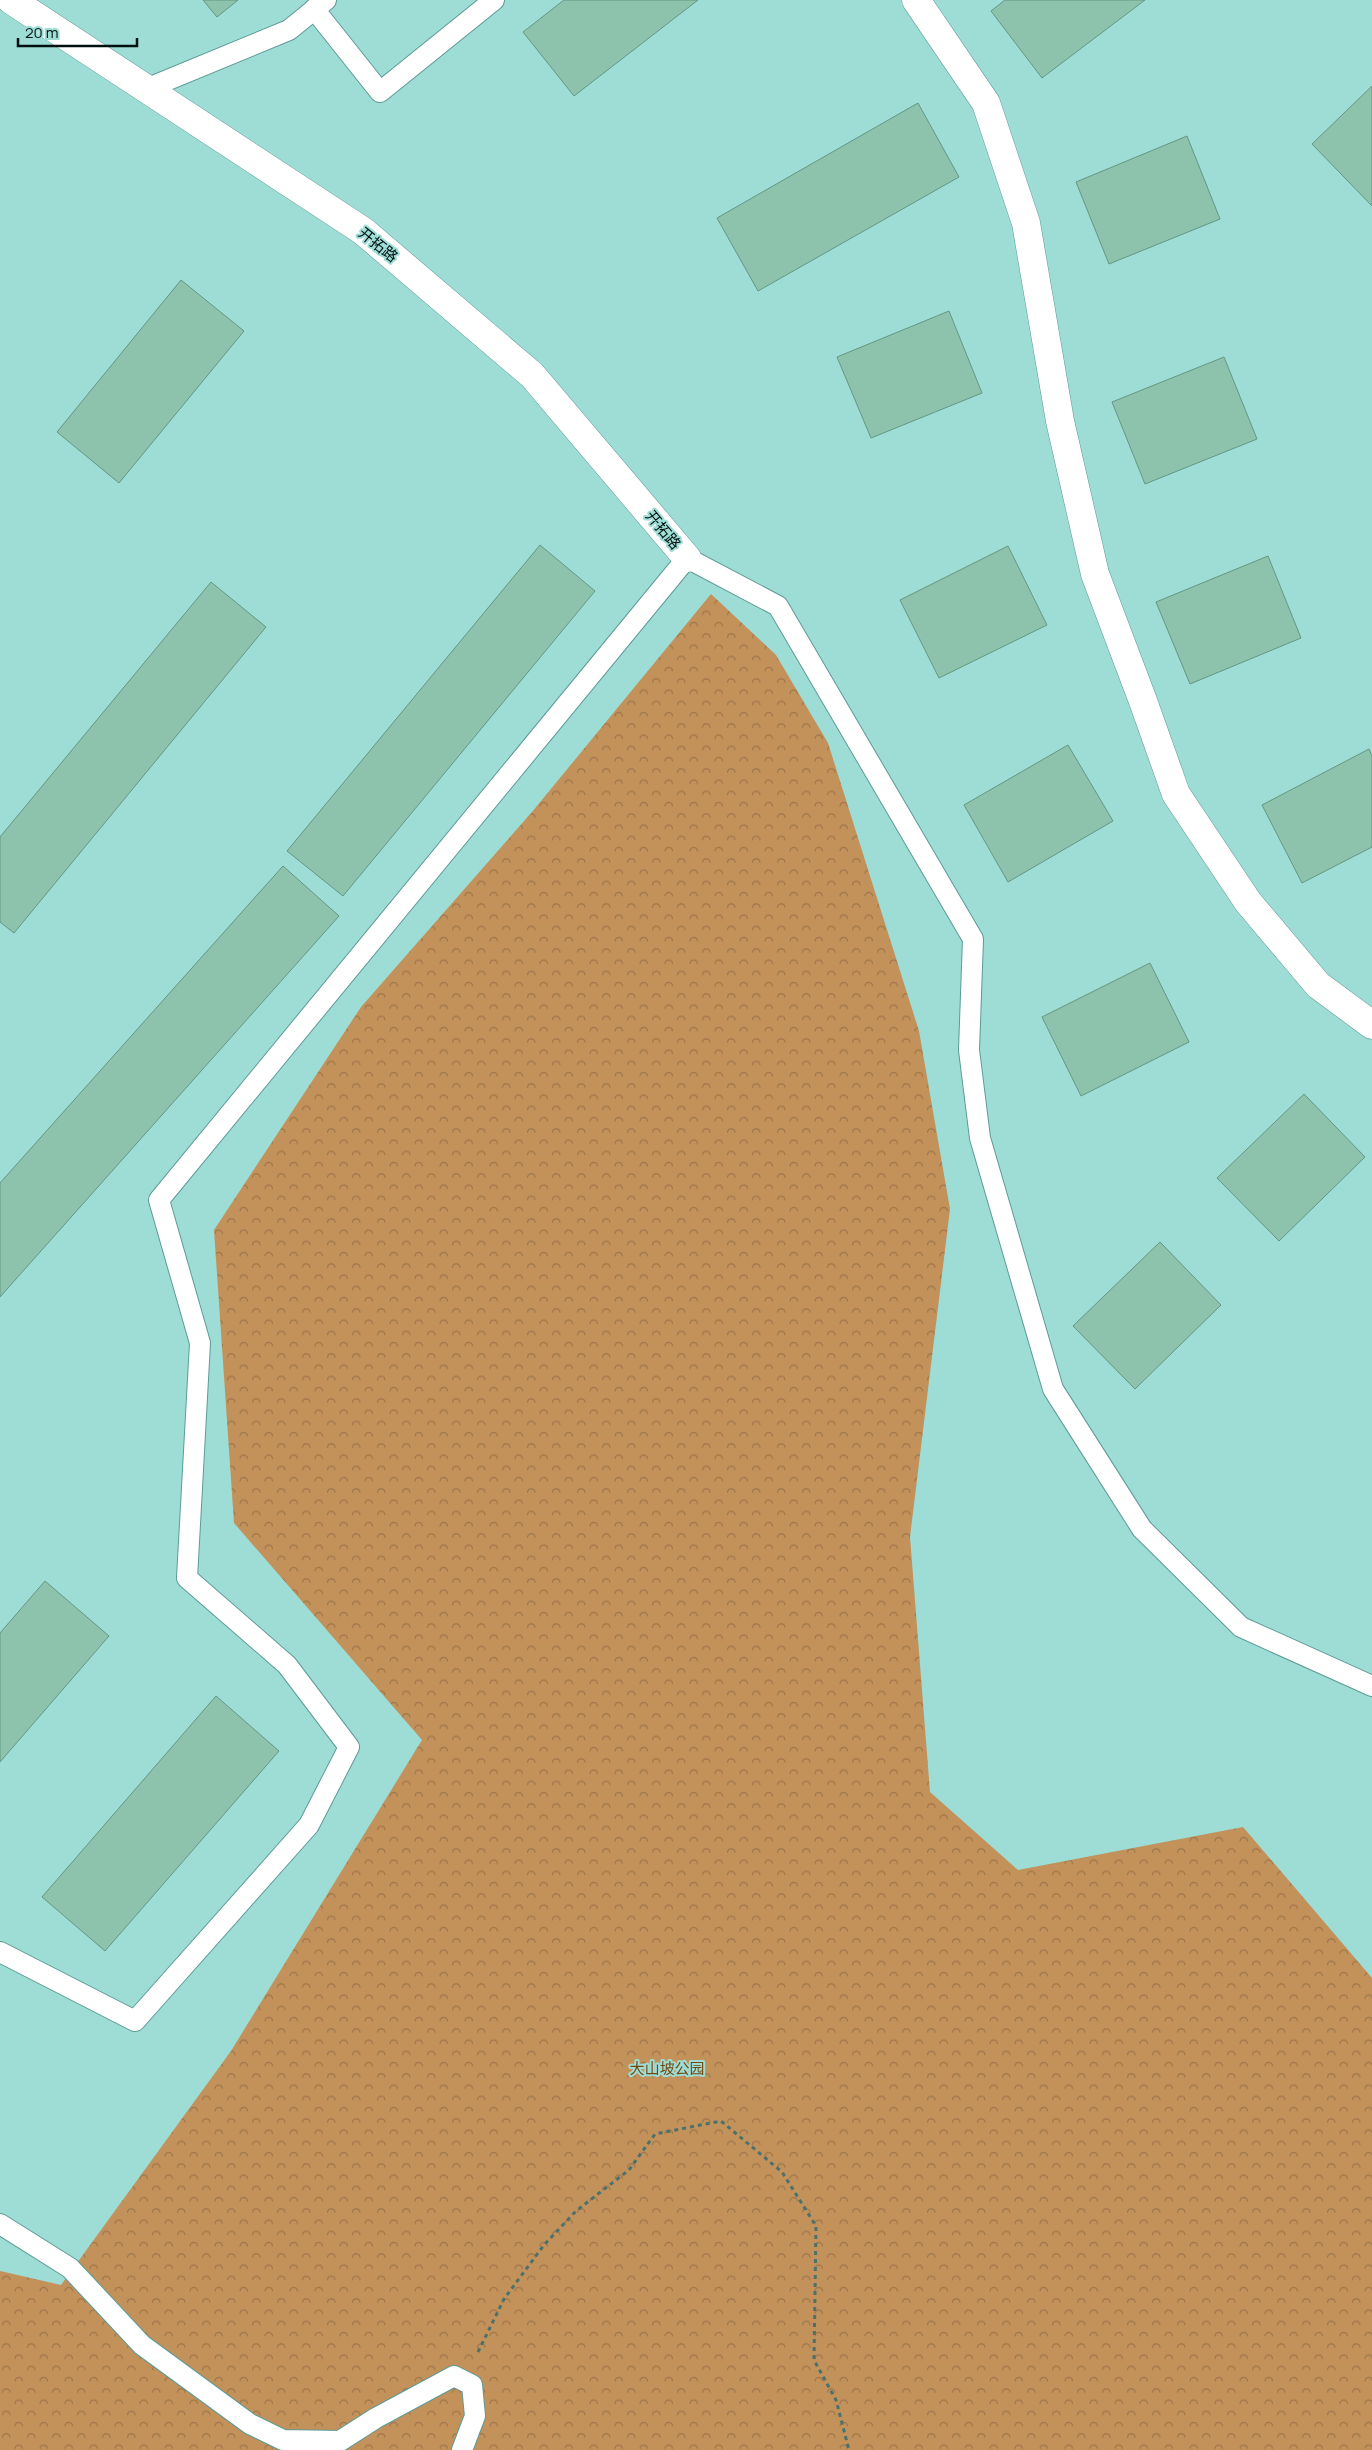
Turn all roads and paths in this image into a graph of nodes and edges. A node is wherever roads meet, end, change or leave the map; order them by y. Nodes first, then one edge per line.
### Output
1 (11, 0) edge
2 (494, 0) edge
3 (916, 0) edge
4 (320, 5) edge
5 (146, 89) junction
6 (687, 558) junction
7 (1372, 1025) edge
8 (1372, 1686) edge
9 (0, 1952) edge
10 (0, 2224) edge
11 (454, 2376) junction
12 (462, 2450) edge
13 (849, 2450) edge

1 - 5 street, 开拓路
2 - 4 lane
3 - 7 street
4 - 5 lane
5 - 6 street, 开拓路
6 - 8 lane
6 - 9 lane
10 - 11 lane
11 - 12 lane
11 - 13 path

